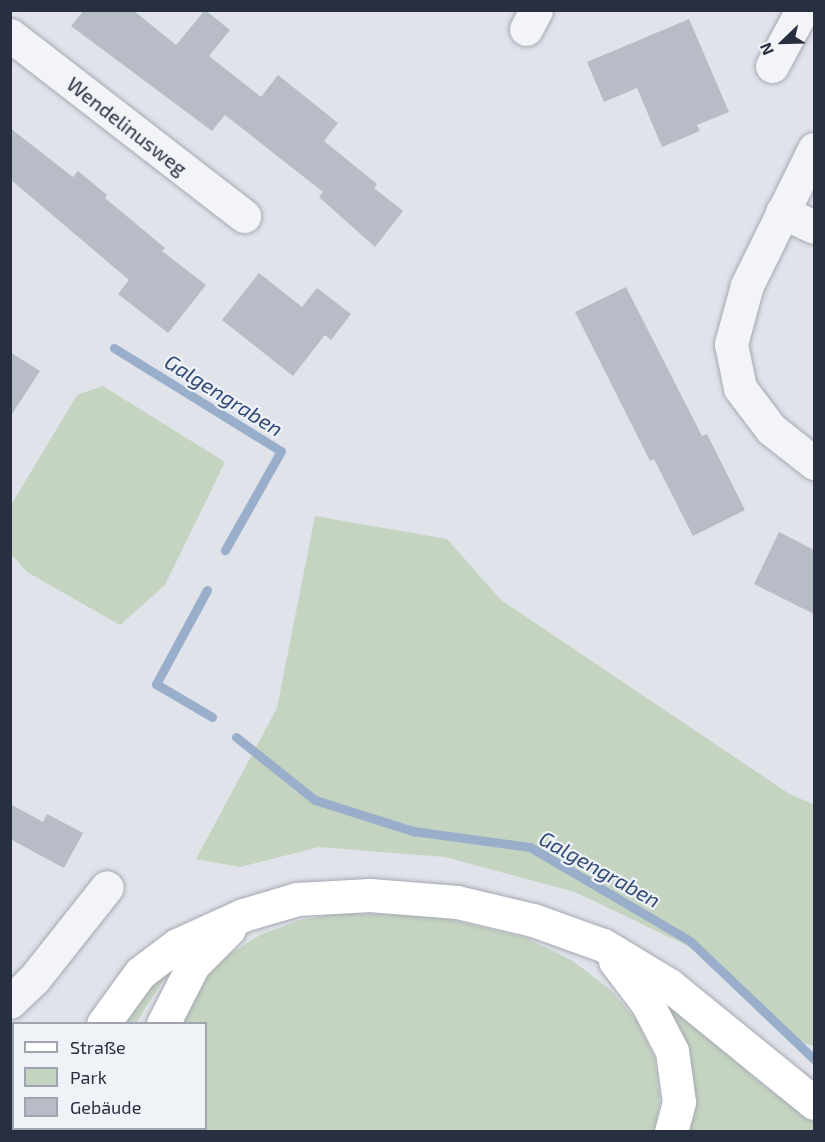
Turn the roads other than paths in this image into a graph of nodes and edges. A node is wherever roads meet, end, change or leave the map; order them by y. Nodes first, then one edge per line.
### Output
1 (802, 10) edge
2 (10, 35) edge
3 (772, 66) dead end
4 (814, 149) edge
5 (782, 212) junction
6 (244, 216) dead end
7 (814, 227) edge
8 (814, 463) edge
9 (107, 887) dead end
10 (243, 915) junction
11 (603, 945) junction
12 (10, 1002) edge
13 (104, 1022) edge
14 (164, 1022) edge
15 (814, 1103) edge
16 (671, 1131) edge

1 - 3 street
2 - 6 street, Wendelinusweg
4 - 5 street
5 - 7 street
5 - 8 street
9 - 12 street
10 - 11 main road
10 - 13 main road
10 - 14 main road
11 - 15 main road
11 - 16 main road

